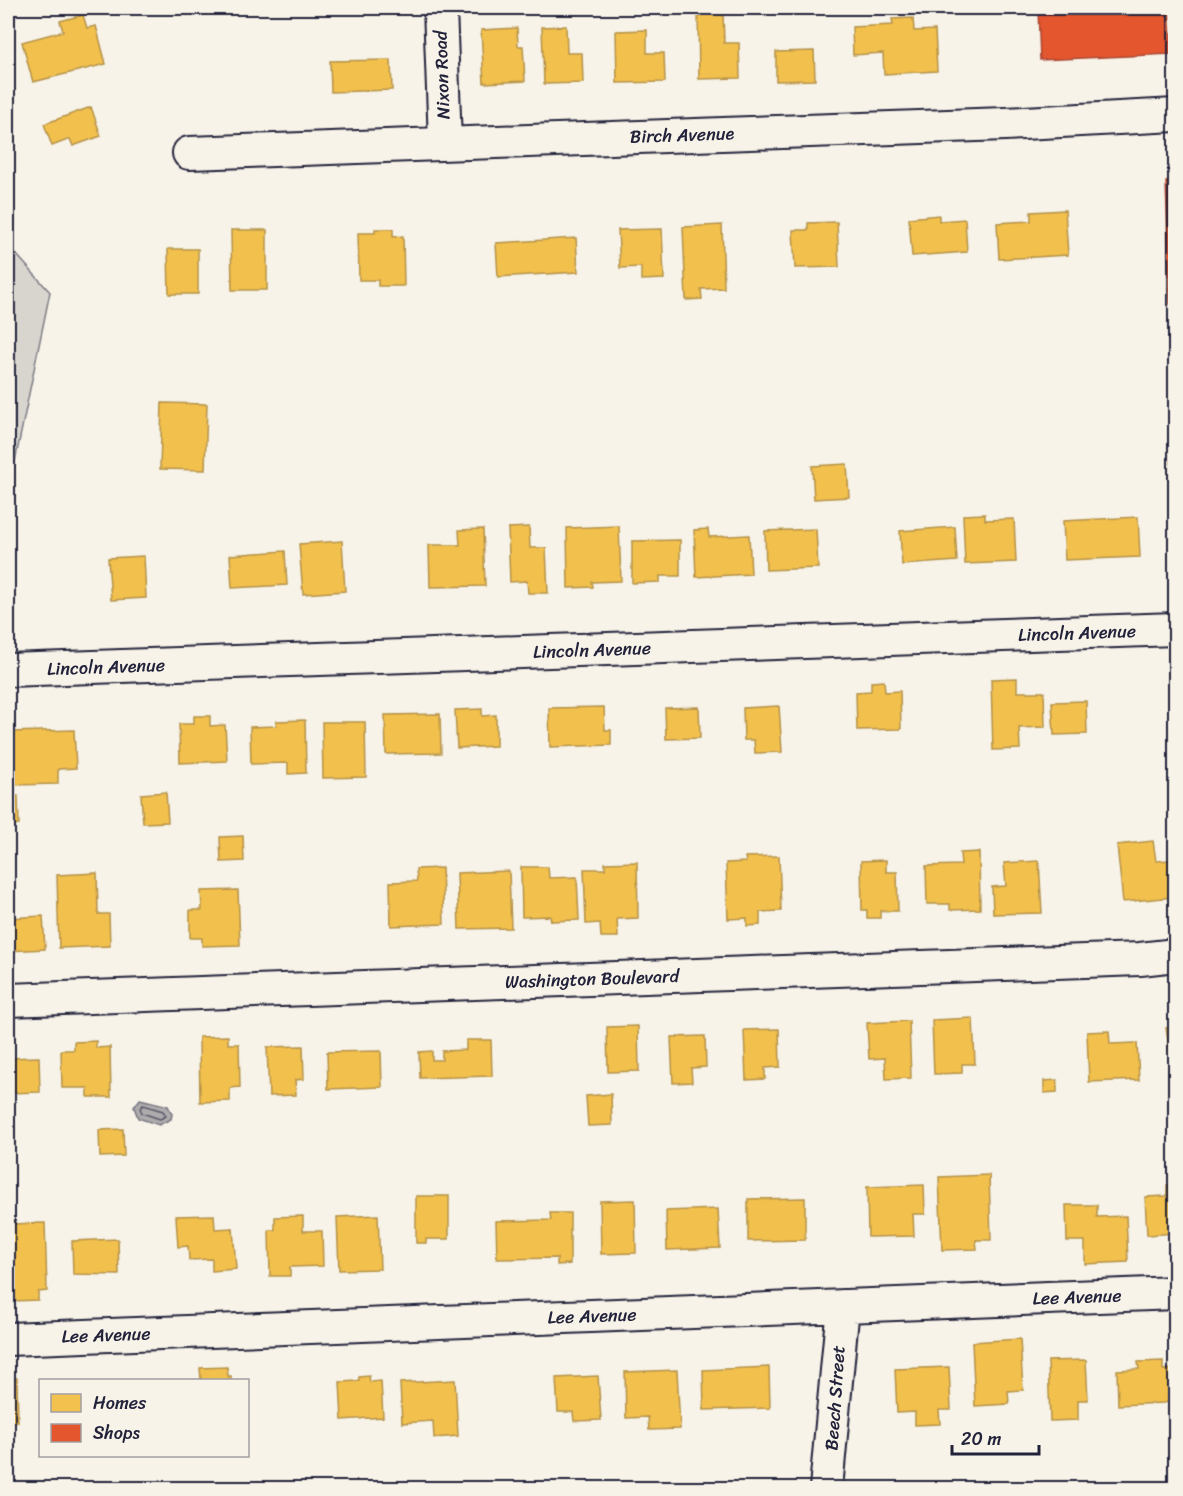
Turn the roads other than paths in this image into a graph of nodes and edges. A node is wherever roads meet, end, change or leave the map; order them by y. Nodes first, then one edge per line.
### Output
1 (440, 8) edge
2 (1176, 116) edge
3 (445, 143) junction
4 (189, 153) dead end
5 (1176, 629) edge
6 (8, 670) edge
7 (1176, 955) edge
8 (8, 999) edge
9 (1176, 1293) edge
10 (843, 1306) junction
11 (8, 1339) edge
12 (826, 1488) edge

1 - 3 street, Nixon Road
2 - 3 street, Birch Avenue
3 - 4 street, Birch Avenue
5 - 6 street, Lincoln Avenue
7 - 8 street, Washington Boulevard
9 - 10 street, Lee Avenue
10 - 11 street, Lee Avenue
10 - 12 street, Beech Street

